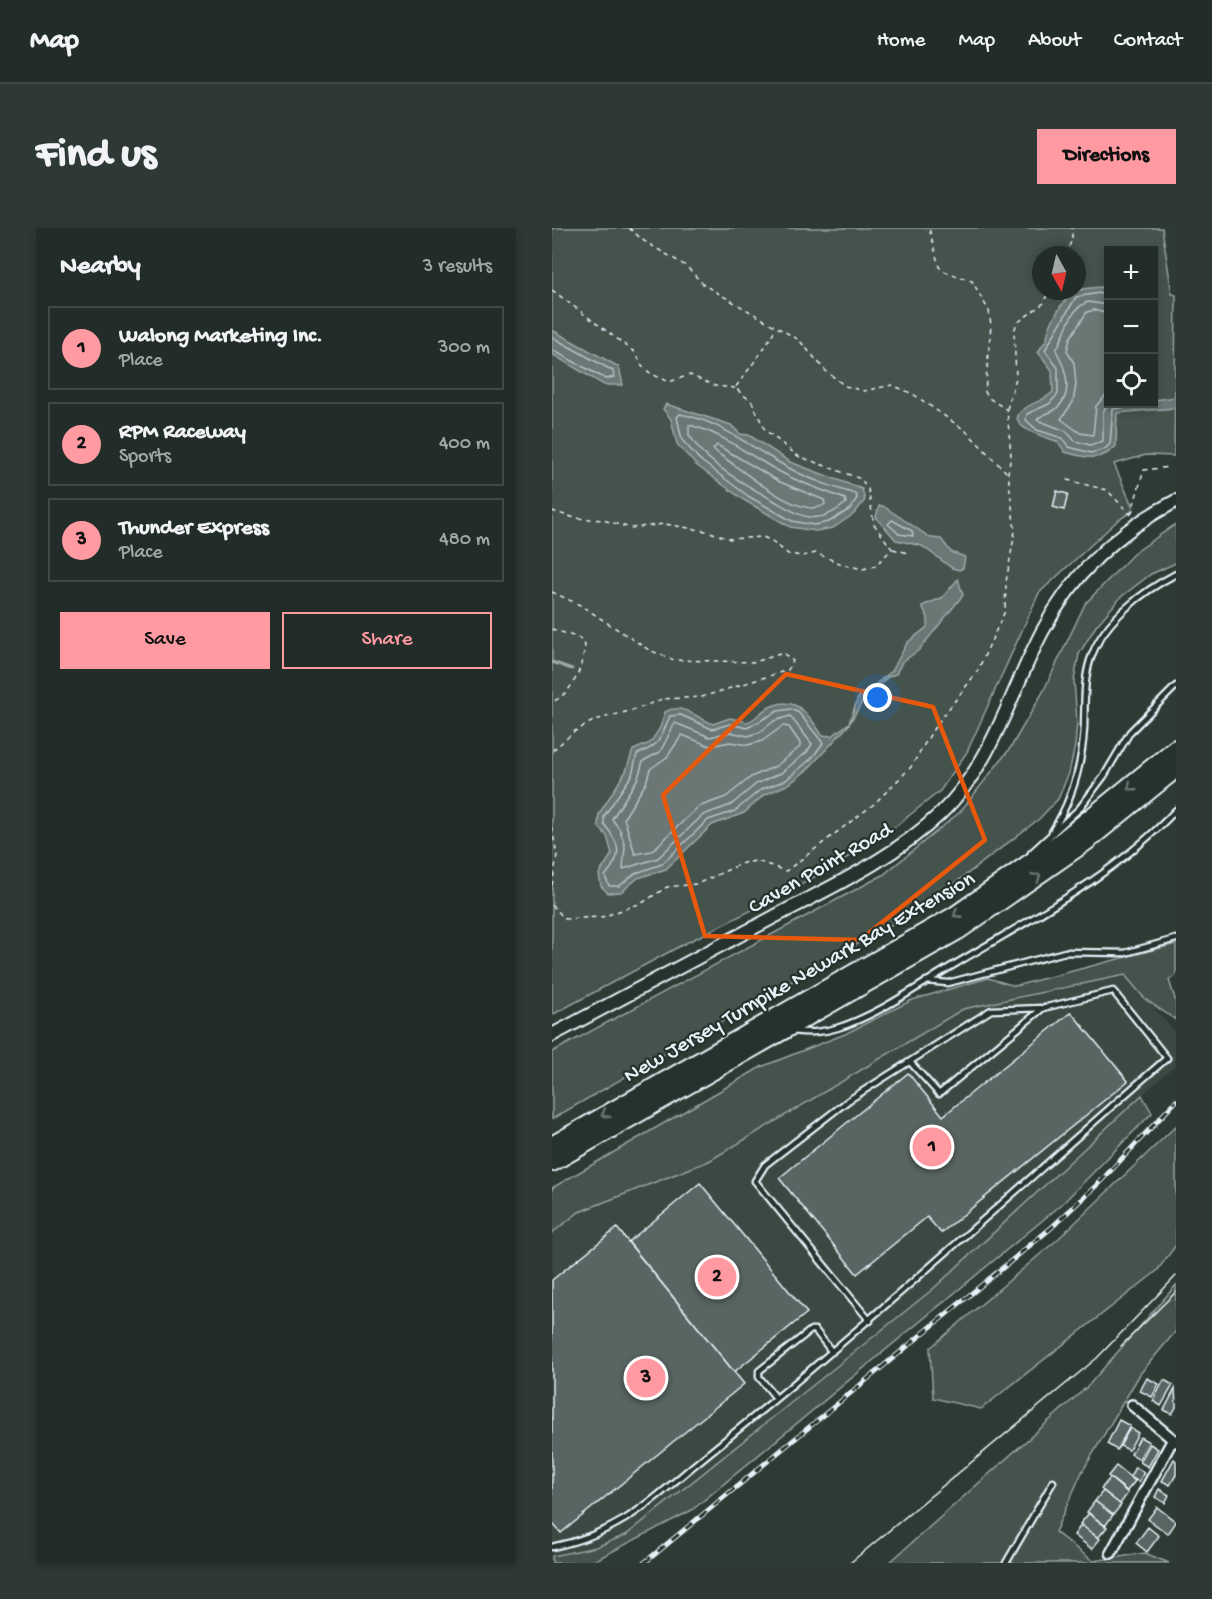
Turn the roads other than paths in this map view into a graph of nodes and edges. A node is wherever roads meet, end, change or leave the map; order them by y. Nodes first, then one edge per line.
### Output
1 (1176, 501) edge
2 (1176, 574) edge
3 (1176, 686) edge
4 (1176, 750) edge
5 (1176, 768) edge
6 (1176, 810) edge
7 (1052, 832) junction
8 (992, 891) junction
9 (1176, 939) edge
10 (926, 981) junction
11 (1043, 1008) junction
12 (784, 1029) junction
13 (552, 1035) edge
14 (910, 1062) junction
15 (552, 1146) edge
16 (552, 1162) edge
17 (870, 1321) junction
18 (832, 1352) junction
19 (776, 1398) junction
20 (1132, 1405) dead end
21 (1175, 1440) edge
22 (1053, 1482) dead end
23 (552, 1547) edge
24 (1111, 1553) dead end
25 (1006, 1563) edge

1 - 13 street, Caven Point Road
2 - 7 lane
3 - 7 lane
4 -> 8 highway, New Jersey Turnpike Newark Bay Extension
12 -> 5 highway, New Jersey Turnpike Newark Bay Extension
6 - 10 lane
7 - 8 lane
8 -> 15 highway, New Jersey Turnpike Newark Bay Extension
9 - 10 lane
10 - 12 lane
11 - 14 lane
11 - 14 lane
11 - 17 lane
12 - 16 highway, New Jersey Turnpike Newark Bay Extension
14 - 17 lane
17 - 18 lane
18 - 19 lane
18 - 19 lane
19 - 23 lane
20 - 21 street
21 - 24 street
22 - 25 lane

